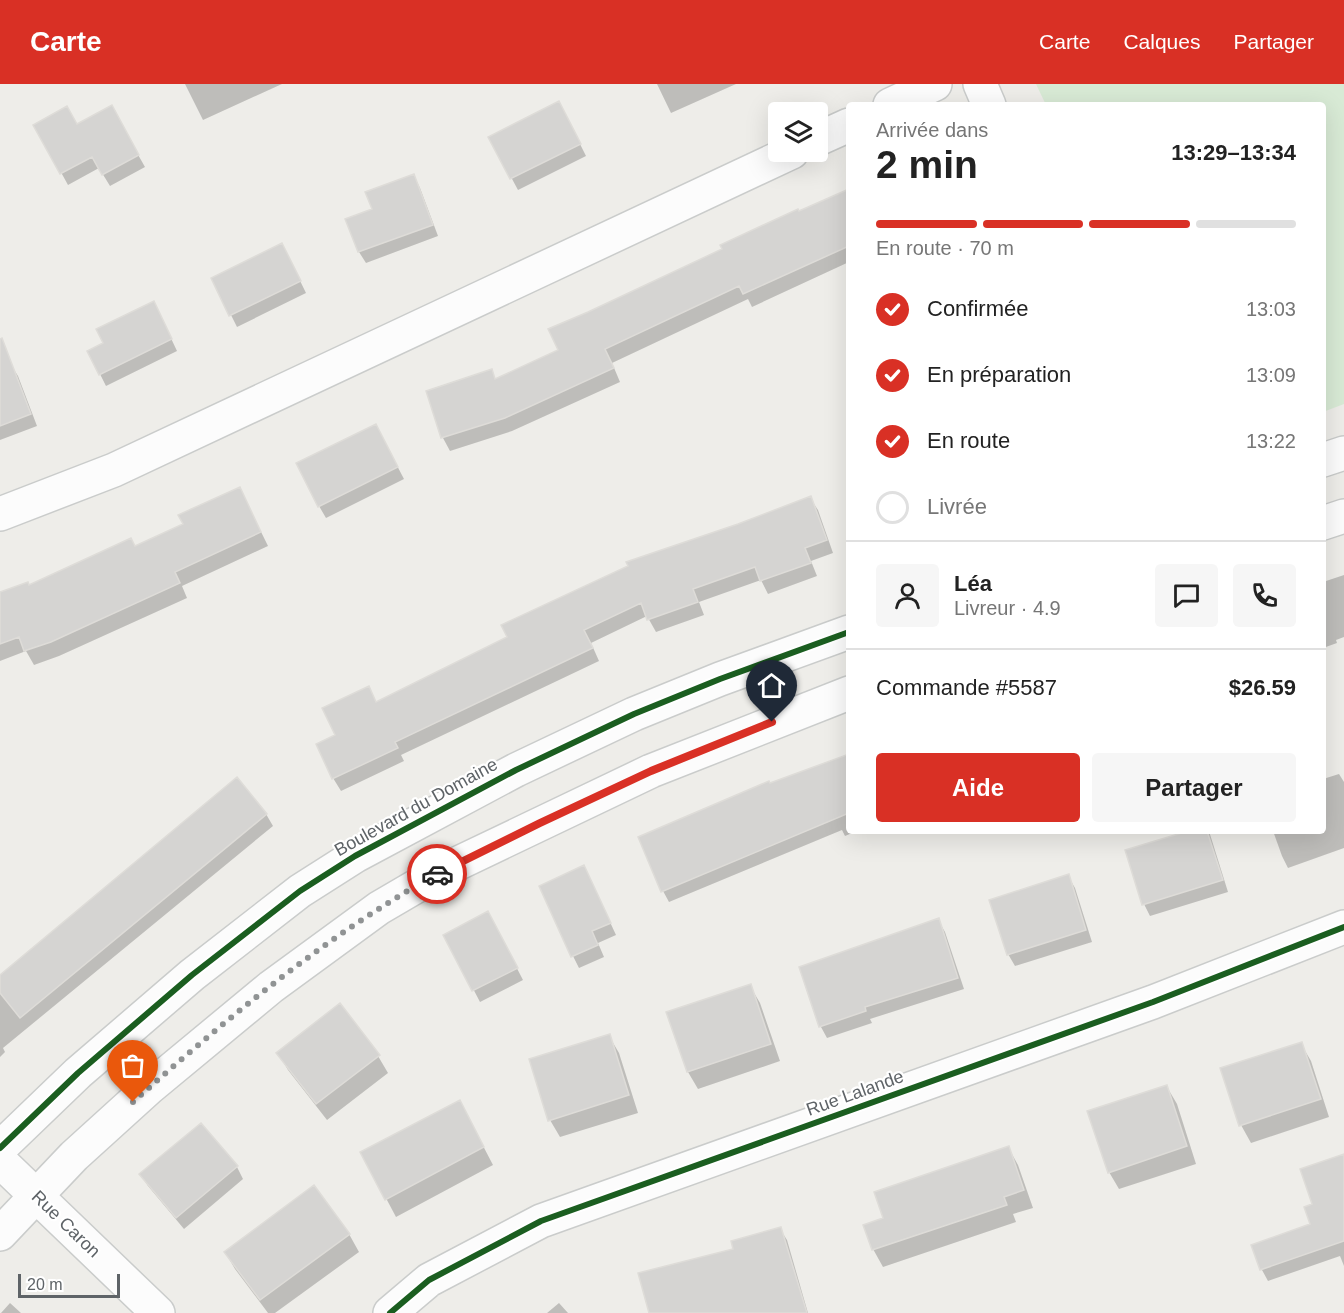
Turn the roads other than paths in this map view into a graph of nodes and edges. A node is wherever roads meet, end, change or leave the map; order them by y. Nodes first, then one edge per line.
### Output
1 (935, 84) edge
2 (980, 84) edge
3 (897, 102) edge
4 (988, 102) edge
5 (846, 125) edge
6 (828, 134) edge
7 (771, 162) edge
8 (1344, 453) edge
9 (1326, 459) edge
10 (0, 514) edge
11 (1344, 516) edge
12 (1326, 522) edge
13 (846, 633) edge
14 (846, 694) edge
15 (1344, 927) edge
16 (0, 1148) edge
17 (0, 1161) edge
18 (36, 1195) junction
19 (0, 1234) edge
20 (158, 1313) edge
21 (390, 1313) edge

1 - 3 street
2 - 4 street
5 - 6 street
7 - 10 street
8 - 9 street
11 - 12 street
13 - 16 street, Boulevard du Domaine
14 - 18 street
15 - 21 street, Rue Lalande
17 - 18 street, Rue Caron
18 - 19 street
18 - 20 street, Rue Caron

